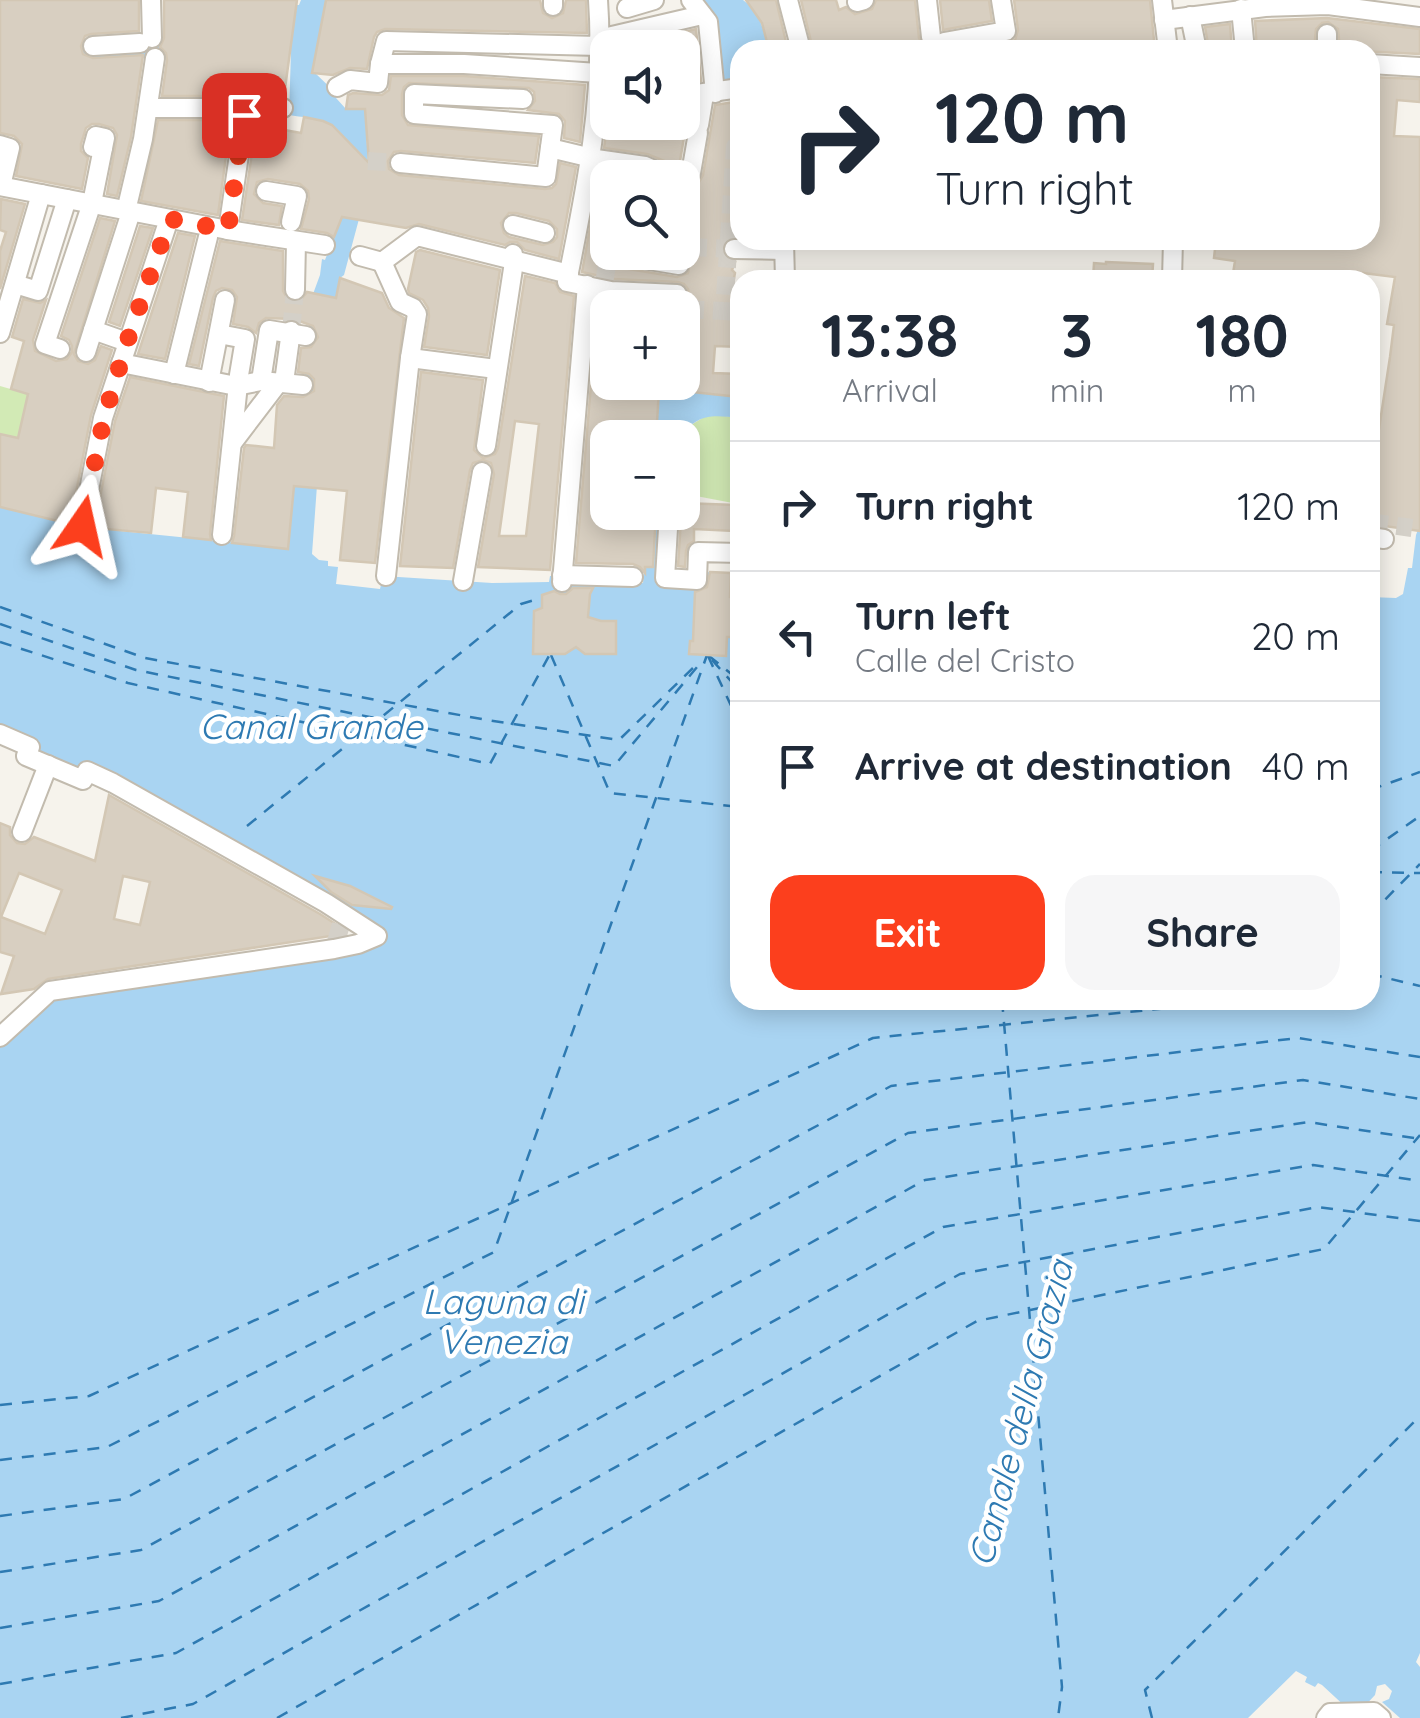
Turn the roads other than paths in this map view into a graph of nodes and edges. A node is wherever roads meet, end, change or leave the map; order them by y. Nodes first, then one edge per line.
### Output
1 (151, 0) edge
2 (654, 0) edge
3 (788, 0) edge
4 (927, 0) edge
5 (1001, 0) edge
6 (1162, 0) edge
7 (1250, 6) edge
8 (1328, 6) edge
9 (627, 8) dead end
10 (697, 8) edge
11 (1179, 13) edge
12 (1420, 17) edge
13 (635, 30) edge
14 (798, 40) edge
15 (1171, 40) edge
16 (1192, 40) edge
17 (1246, 40) edge
18 (590, 43) edge
19 (94, 46) dead end
20 (155, 58) dead end
21 (380, 64) junction
22 (1380, 65) edge
23 (1420, 67) edge
24 (590, 72) edge
25 (337, 86) dead end
26 (730, 90) edge
27 (710, 94) junction
28 (700, 95) edge
29 (523, 99) dead end
30 (148, 108) junction
31 (246, 108) junction
32 (283, 108) dead end
33 (597, 140) edge
34 (0, 145) edge
35 (552, 148) junction
36 (103, 149) dead end
37 (594, 159) junction
38 (599, 160) edge
39 (687, 160) edge
40 (400, 163) tunnel mouth
41 (1, 189) edge
42 (266, 191) dead end
43 (42, 194) junction
44 (93, 198) junction
45 (68, 199) junction
46 (128, 211) junction
47 (170, 219) junction
48 (517, 227) dead end
49 (228, 230) junction
50 (292, 233) junction
51 (544, 233) dead end
52 (208, 236) dead end
53 (325, 245) dead end
54 (360, 256) dead end
55 (513, 258) junction
56 (382, 262) junction
57 (568, 278) junction
58 (16, 284) junction
59 (598, 286) junction
60 (295, 290) tunnel mouth
61 (608, 290) edge
62 (226, 300) dead end
63 (2, 329) edge
64 (93, 330) junction
65 (296, 333) tunnel mouth
66 (218, 334) junction
67 (127, 342) junction
68 (60, 349) dead end
69 (86, 352) dead end
70 (410, 358) junction
71 (121, 363) junction
72 (496, 369) junction
73 (174, 374) junction
74 (271, 381) junction
75 (210, 382) junction
76 (237, 382) junction
77 (304, 385) dead end
78 (232, 444) junction
79 (486, 446) dead end
80 (482, 472) dead end
81 (82, 526) dead end
82 (668, 530) edge
83 (222, 535) dead end
84 (702, 551) junction
85 (730, 552) edge
86 (717, 572) dead end
87 (386, 576) dead end
88 (633, 577) dead end
89 (464, 580) dead end
90 (5, 741) edge
91 (48, 765) junction
92 (22, 832) dead end
93 (0, 1037) edge
94 (1326, 1718) edge
95 (1381, 1718) edge

1 - 19 street
2 - 9 street
3 - 14 street
4 - 5 street
6 - 11 street
7 - 8 street
7 - 11 street
7 - 17 street
8 - 12 street
10 - 13 street
10 - 27 street
11 - 15 street
11 - 16 street
18 - 21 street
20 - 30 street
21 - 24 street
21 - 25 street
22 - 23 street
26 - 27 street
27 - 28 street
27 - 39 street
29 - 35 street
30 - 31 street
30 - 46 street
31 - 32 street
31 - 49 street
33 - 37 street
34 - 41 street
35 - 37 street
35 - 40 street
36 - 44 street
37 - 38 street
37 - 57 street
41 - 43 street
42 - 50 street
43 - 45 street
43 - 58 street
44 - 45 street
44 - 46 street
44 - 68 street
45 - 58 street
46 - 47 street
46 - 64 street
47 - 49 street
47 - 67 street
48 - 51 street
49 - 50 street
50 - 53 street
50 - 60 street
52 - 73 street
54 - 56 street
55 - 56 street
55 - 57 street
55 - 72 street
56 - 70 street
57 - 59 street
58 - 63 street
59 - 61 street
59 - 88 street
62 - 66 street
64 - 67 street
64 - 69 street
65 - 74 street
66 - 75 street
66 - 76 street
67 - 71 street
70 - 72 street
70 - 87 street
71 - 73 street
71 - 81 street
72 - 79 street
73 - 75 street
74 - 76 street
74 - 77 street
74 - 78 street
75 - 76 street
76 - 78 street
78 - 83 street
80 - 89 street
82 - 84 street
84 - 85 street
84 - 86 street
90 - 91 street
91 - 92 street
91 - 93 street
94 - 95 street

